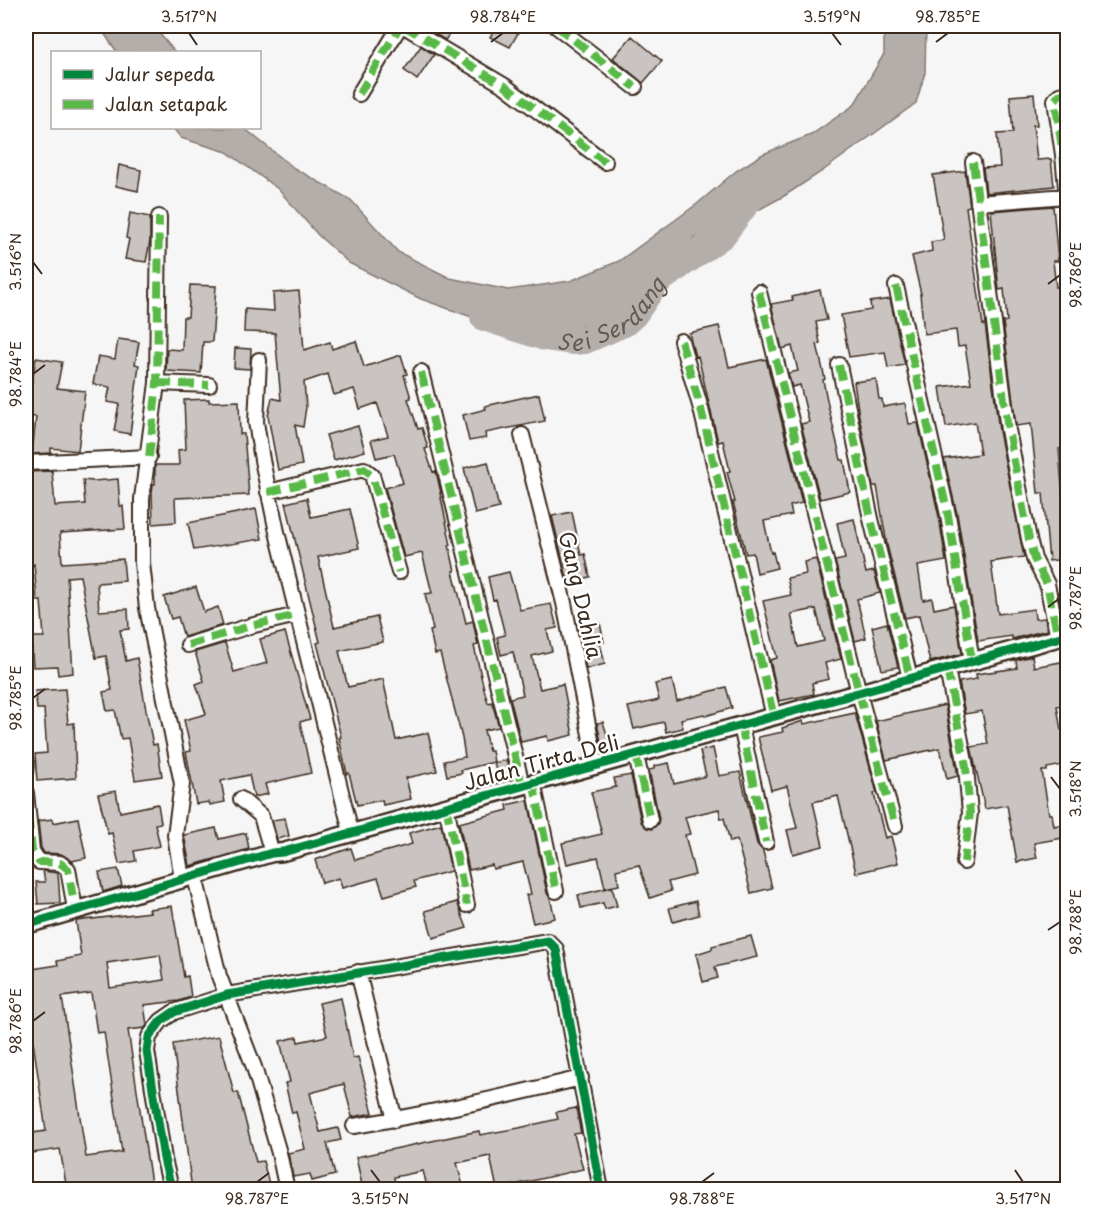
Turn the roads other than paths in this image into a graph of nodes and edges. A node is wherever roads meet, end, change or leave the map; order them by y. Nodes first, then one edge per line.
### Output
1 (402, 26) edge
2 (556, 26) edge
3 (635, 87) dead end
4 (1068, 93) edge
5 (359, 94) dead end
6 (605, 162) dead end
7 (973, 162) dead end
8 (978, 203) junction
9 (1067, 203) edge
10 (159, 217) dead end
11 (896, 286) dead end
12 (759, 292) dead end
13 (681, 341) dead end
14 (259, 360) dead end
15 (839, 364) dead end
16 (421, 372) dead end
17 (158, 383) junction
18 (209, 385) dead end
19 (522, 435) dead end
20 (149, 457) junction
21 (26, 463) edge
22 (268, 492) junction
23 (399, 572) dead end
24 (297, 615) junction
25 (1063, 636) edge
26 (188, 645) dead end
27 (972, 661) junction
28 (947, 669) junction
29 (910, 678) junction
30 (859, 693) junction
31 (774, 717) junction
32 (741, 726) junction
33 (636, 755) junction
34 (596, 765) junction
35 (528, 784) junction
36 (26, 793) edge
37 (241, 799) dead end
38 (446, 806) junction
39 (650, 820) dead end
40 (895, 826) dead end
41 (351, 832) junction
42 (766, 842) dead end
43 (272, 853) junction
44 (964, 862) dead end
45 (188, 878) junction
46 (556, 891) dead end
47 (467, 905) dead end
48 (75, 909) junction
49 (26, 924) edge
50 (358, 972) junction
51 (227, 995) junction
52 (581, 1078) junction
53 (395, 1120) junction
54 (354, 1126) dead end
55 (174, 1190) edge
56 (287, 1190) edge
57 (601, 1190) edge

1 - 5 street
1 - 6 street
2 - 3 street
4 - 9 street
7 - 8 street
8 - 9 street
8 - 25 street
10 - 17 street
11 - 27 street
12 - 30 street
13 - 31 street
14 - 22 street
15 - 29 street
16 - 35 street
17 - 18 street
17 - 20 street
19 - 34 street, Gang Dahlia
20 - 21 street
20 - 45 street
22 - 23 street
22 - 24 street
24 - 26 street
24 - 41 street
25 - 27 street, Jalan Tirta Deli
27 - 28 street, Jalan Tirta Deli
28 - 29 street, Jalan Tirta Deli
28 - 44 street
29 - 30 street, Jalan Tirta Deli
30 - 31 street, Jalan Tirta Deli
30 - 40 street
31 - 32 street, Jalan Tirta Deli
32 - 33 street, Jalan Tirta Deli
32 - 42 street
33 - 34 street, Jalan Tirta Deli
33 - 39 street
34 - 35 street, Jalan Tirta Deli
35 - 38 street, Jalan Tirta Deli
35 - 46 street
36 - 48 street
37 - 43 street
38 - 41 street, Jalan Tirta Deli
38 - 47 street
41 - 43 street, Jalan Tirta Deli
43 - 45 street, Jalan Tirta Deli
45 - 48 street, Jalan Tirta Deli
45 - 51 street
48 - 49 street, Jalan Tirta Deli
50 - 51 street
50 - 52 street
50 - 53 street
51 - 55 street
51 - 56 street
52 - 53 street
52 - 57 street
53 - 54 street

